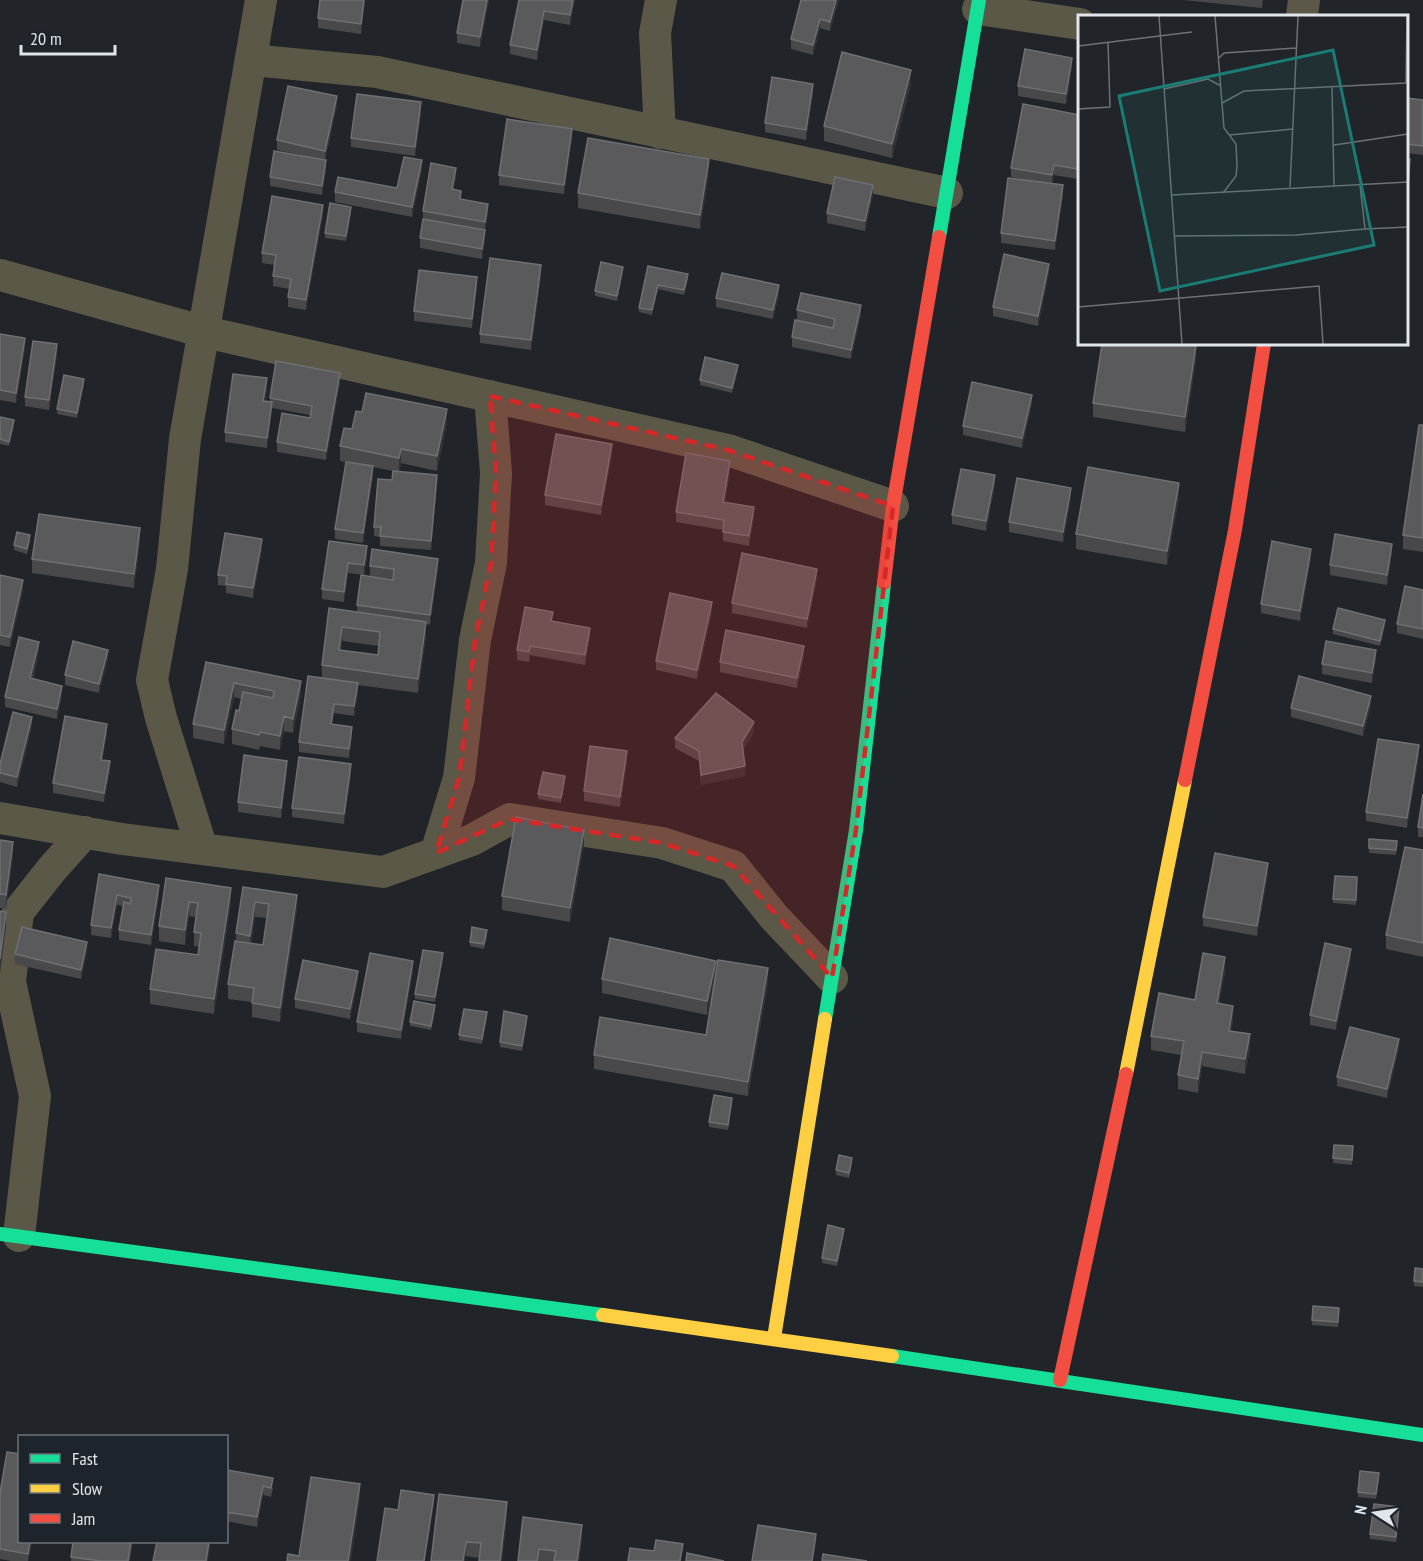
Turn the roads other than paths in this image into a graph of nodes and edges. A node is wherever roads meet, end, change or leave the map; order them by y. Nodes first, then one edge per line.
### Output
1 (261, 0) edge
2 (661, 0) edge
3 (1304, 0) edge
4 (978, 4) edge
5 (1302, 15) edge
6 (1078, 24) edge
7 (250, 60) junction
8 (660, 133) junction
9 (947, 193) junction
10 (0, 275) edge
11 (205, 332) junction
12 (1264, 345) edge
13 (490, 396) junction
14 (893, 507) junction
15 (455, 791) junction
16 (0, 818) edge
17 (496, 826) junction
18 (85, 832) junction
19 (202, 849) junction
20 (436, 853) junction
21 (832, 978) junction
22 (9, 1235) edge
23 (774, 1338) junction
24 (1060, 1380) junction
25 (1423, 1435) edge

1 - 7 street
2 - 8 street
3 - 5 street
4 - 6 street
4 - 9 street
7 - 8 street
7 - 11 street
8 - 9 street
9 - 14 street
10 - 11 street
11 - 13 street
11 - 19 street
12 - 24 street
13 - 14 street
13 - 15 street
14 - 21 street
15 - 17 street
15 - 20 street
16 - 18 street
17 - 20 street
17 - 21 street
18 - 19 street
18 - 22 street
19 - 20 street
21 - 23 street
22 - 23 street
23 - 24 street
24 - 25 street

